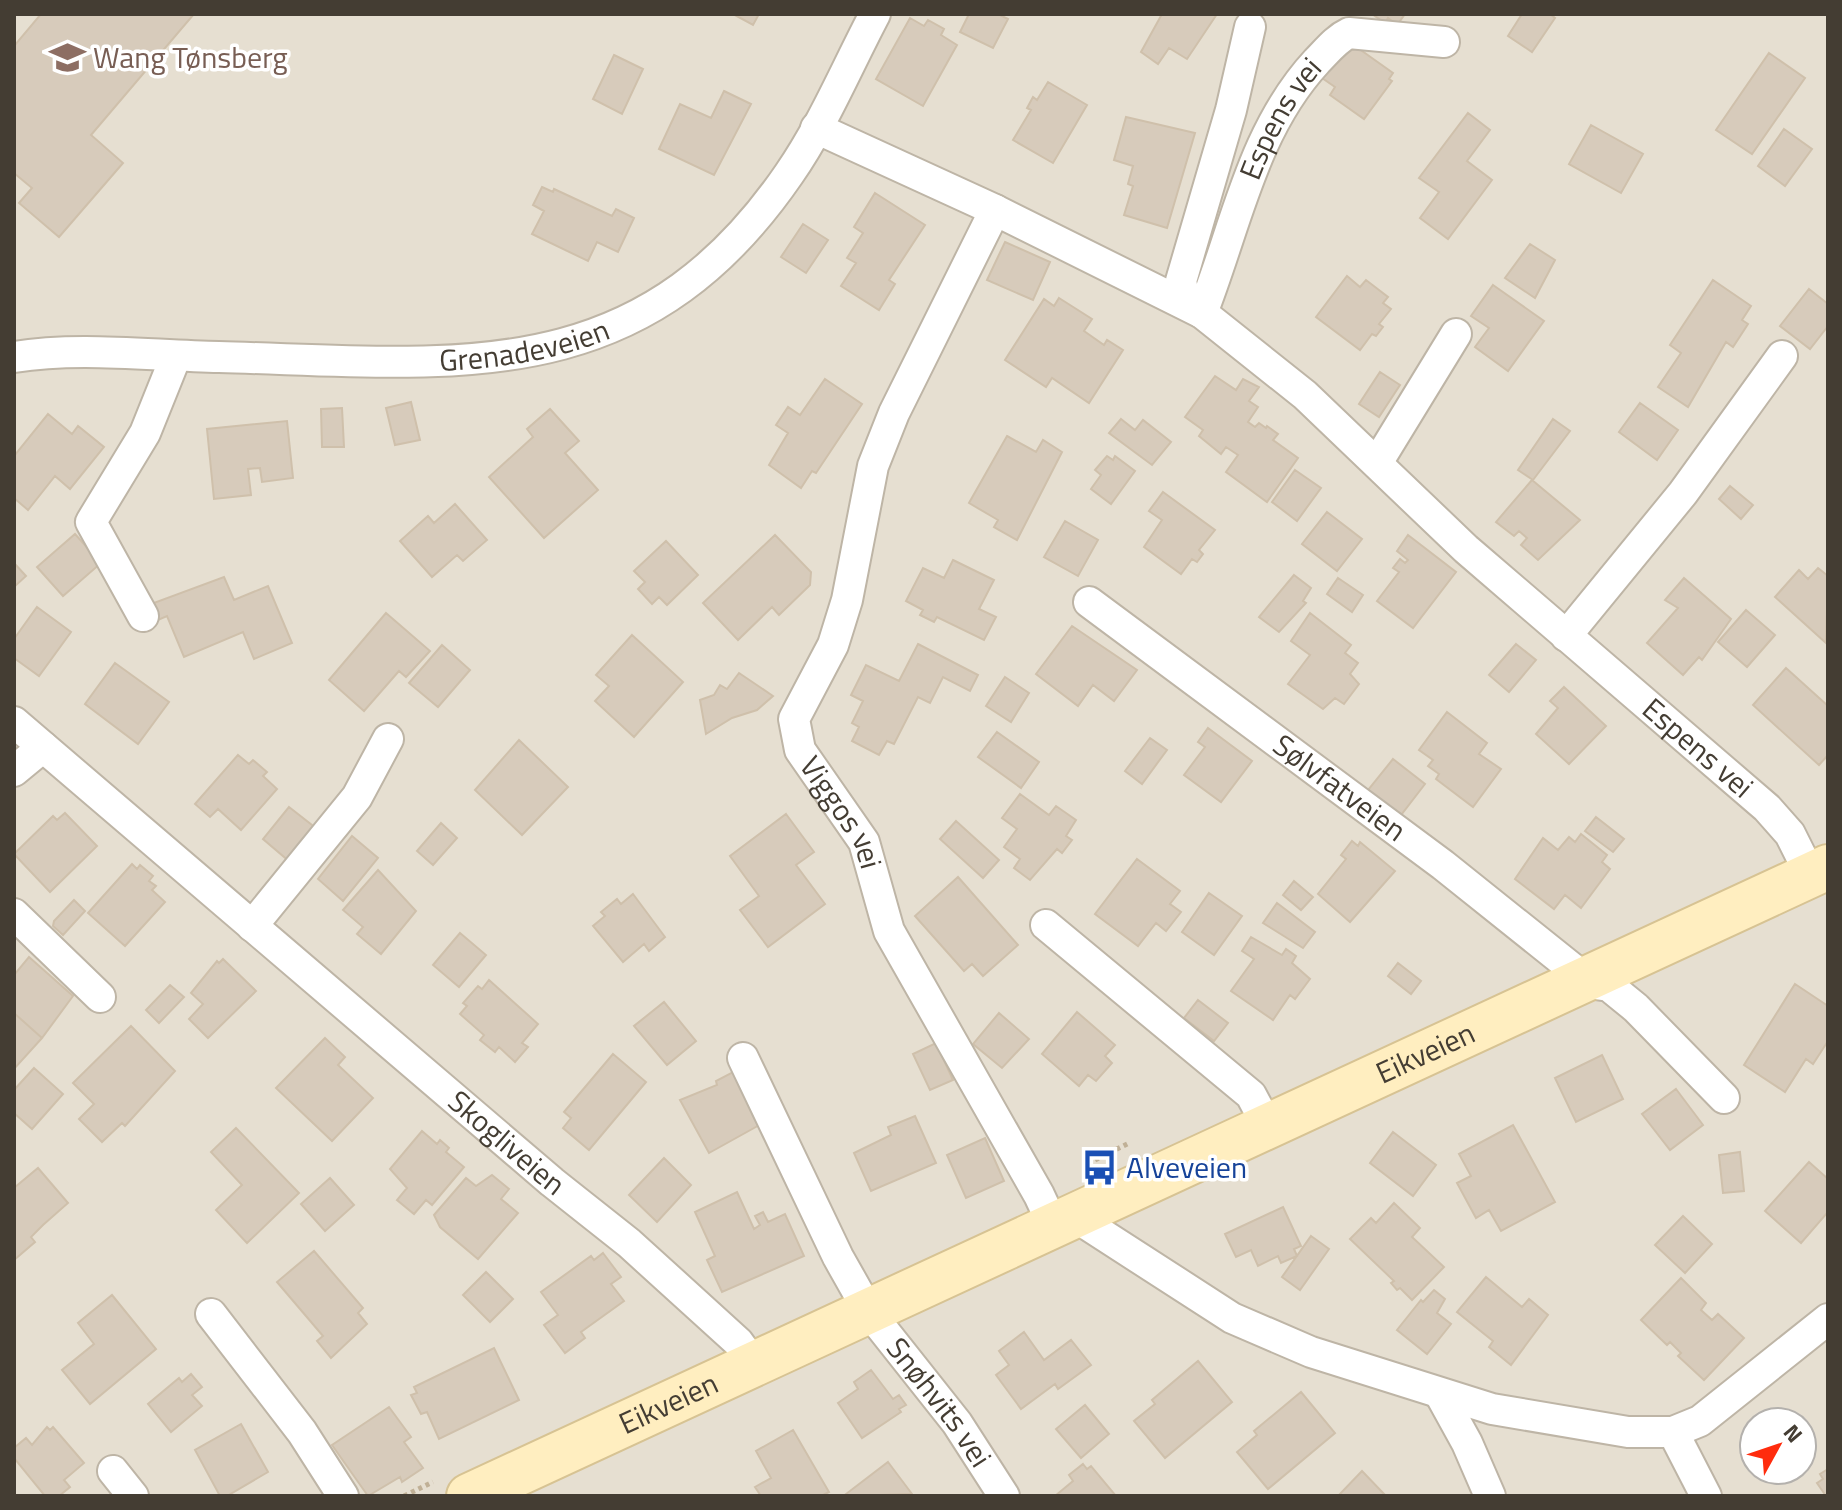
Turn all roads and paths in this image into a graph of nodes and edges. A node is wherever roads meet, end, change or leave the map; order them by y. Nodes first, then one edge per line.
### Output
1 (875, 14) edge
2 (1250, 27) dead end
3 (1444, 42) dead end
4 (816, 128) junction
5 (995, 210) junction
6 (1194, 307) junction
7 (1456, 334) dead end
8 (176, 356) junction
9 (1782, 356) dead end
10 (14, 357) edge
11 (1377, 463) junction
12 (1089, 602) dead end
13 (143, 616) dead end
14 (1566, 636) junction
15 (14, 722) edge
16 (388, 739) dead end
17 (43, 747) junction
18 (14, 771) edge
19 (1820, 872) edge
20 (14, 914) edge
21 (1046, 925) dead end
22 (252, 926) junction
23 (1582, 982) junction
24 (100, 997) dead end
25 (743, 1058) dead end
26 (1724, 1098) dead end
27 (1268, 1127) junction
28 (1064, 1221) junction
29 (869, 1312) junction
30 (211, 1314) dead end
31 (1828, 1319) edge
32 (754, 1364) junction
33 (1440, 1394) junction
34 (1673, 1432) junction
35 (113, 1471) dead end
36 (133, 1496) edge
37 (343, 1496) edge
38 (469, 1496) edge
39 (1004, 1496) edge
40 (1490, 1496) edge
41 (1706, 1496) edge

1 - 4 street, Grenadeveien
2 - 6 street, Espens vei
3 - 6 street, Espens vei
4 - 5 street, Espens vei
4 - 8 street, Grenadeveien
5 - 6 street, Espens vei
5 - 28 street, Viggos vei
6 - 11 street, Espens vei
7 - 11 street
8 - 10 street, Grenadeveien
8 - 13 street
9 - 14 street
11 - 14 street, Espens vei
12 - 23 street, Sølvfatveien
14 - 19 street, Espens vei
15 - 17 street, Skogliveien
16 - 22 street
17 - 18 street
17 - 22 street, Skogliveien
19 - 23 main road, Eikveien
20 - 24 street
21 - 27 street
22 - 32 street, Skogliveien
23 - 26 street
23 - 27 main road, Eikveien
25 - 29 street
27 - 28 main road, Eikveien
28 - 29 main road, Eikveien
28 - 33 street
29 - 32 main road, Eikveien
29 - 39 street, Snøhvits vei
30 - 37 street
31 - 34 street
32 - 38 main road, Eikveien
33 - 34 street
33 - 40 street
34 - 41 street
35 - 36 street

